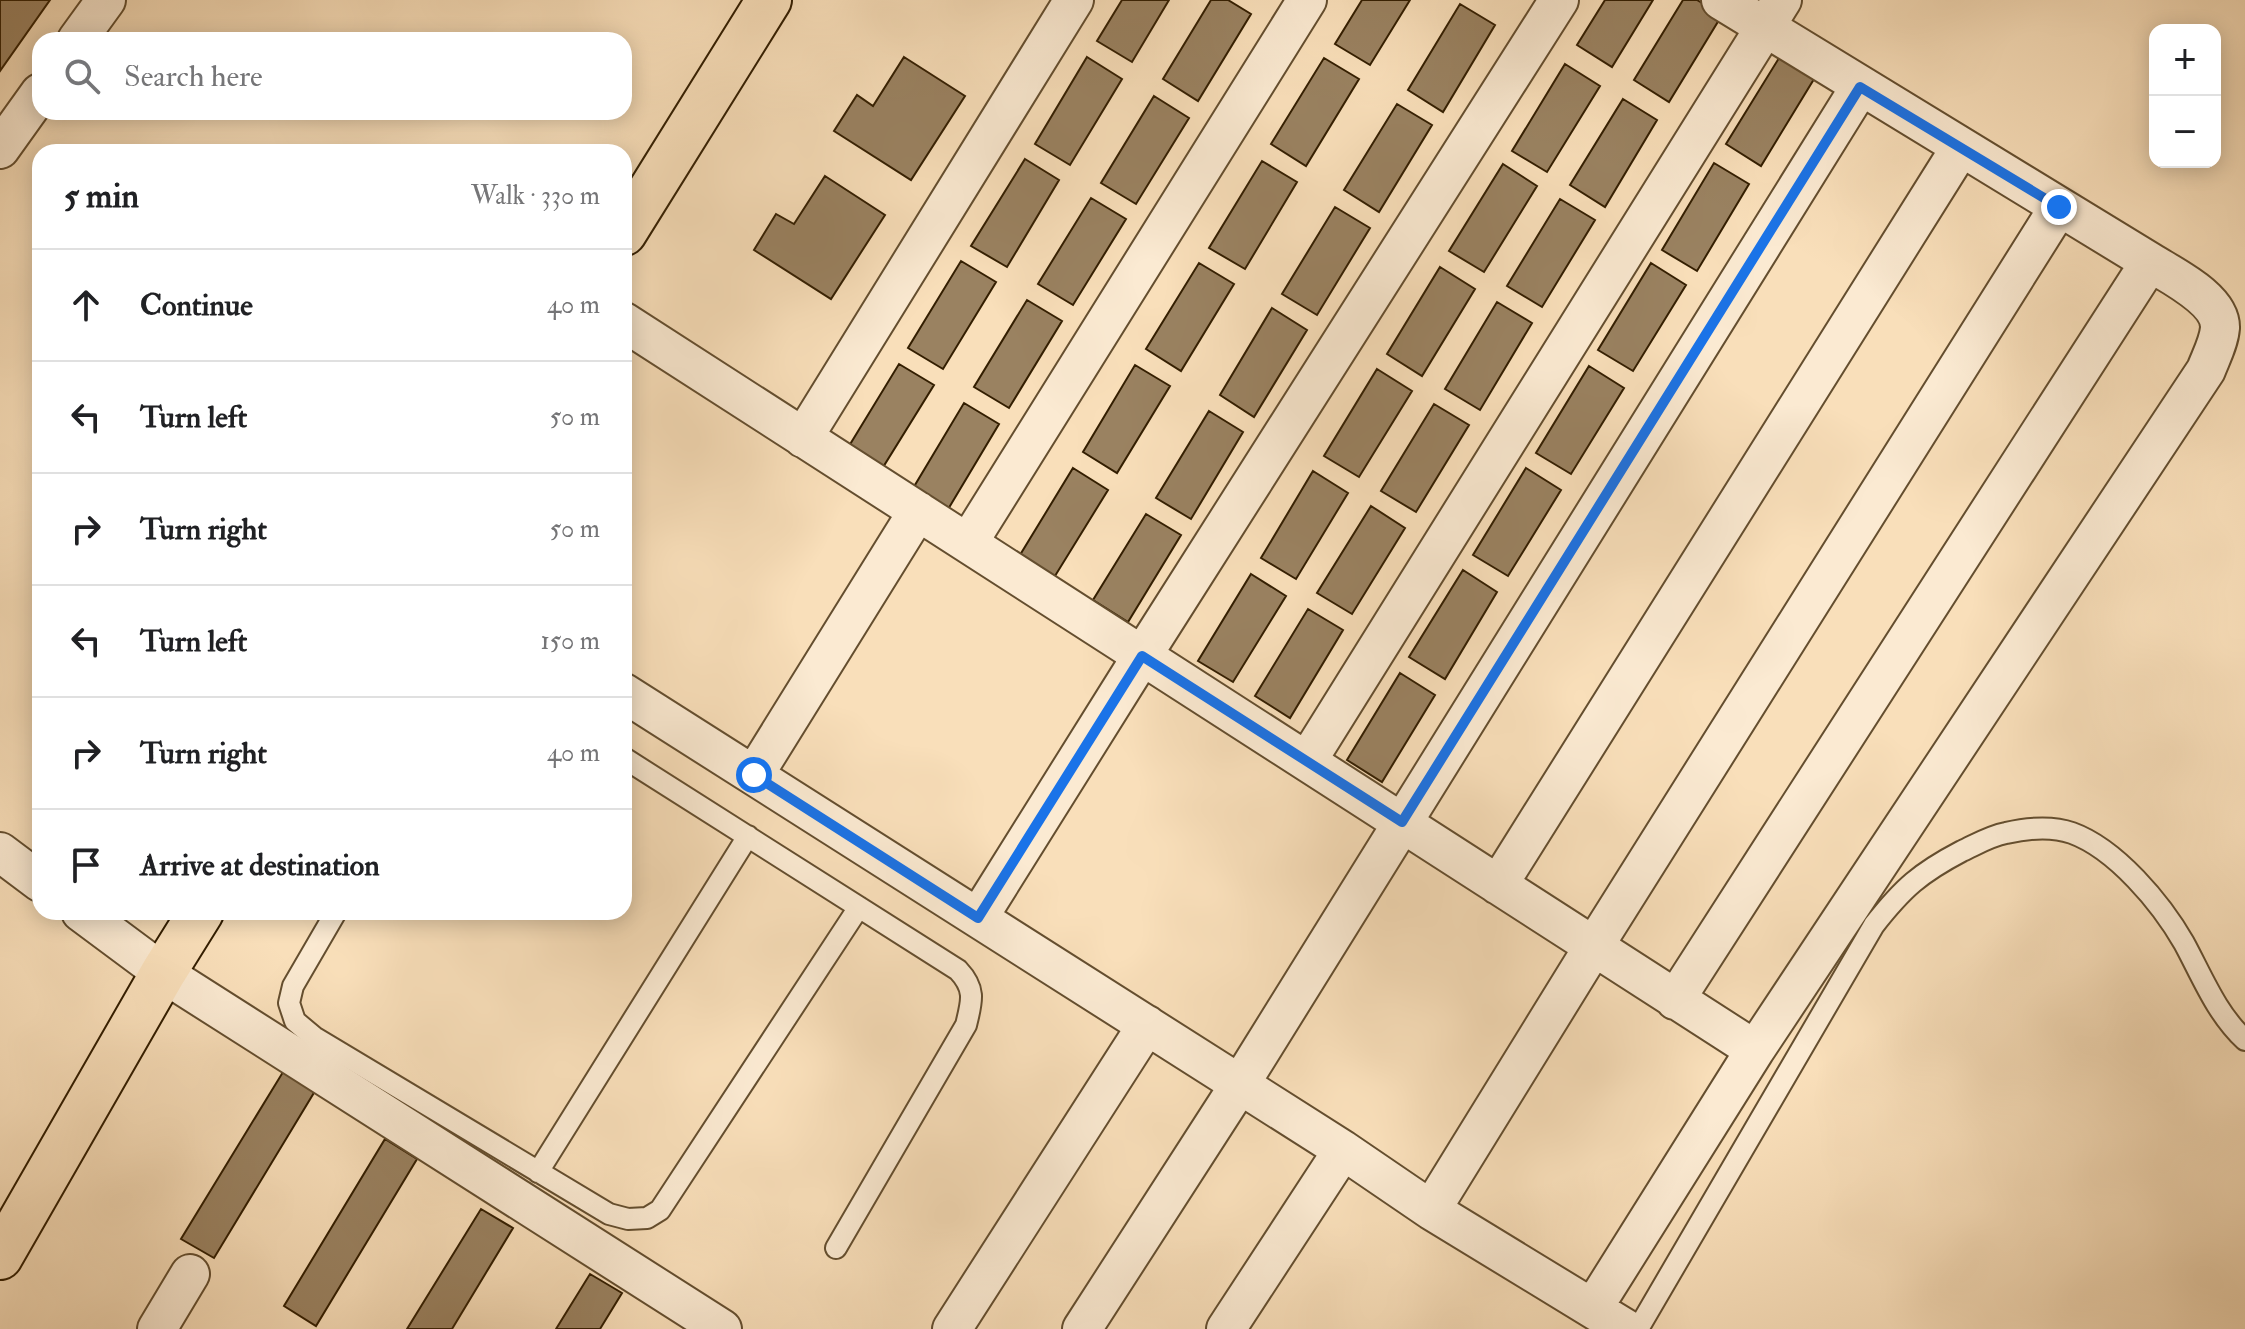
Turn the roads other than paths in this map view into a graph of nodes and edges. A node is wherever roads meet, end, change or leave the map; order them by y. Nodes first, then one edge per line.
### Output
1 (106, 0) edge
2 (769, 0) edge
3 (1074, 0) edge
4 (1307, 0) edge
5 (1559, 0) edge
6 (1721, 0) edge
7 (1774, 13) edge
8 (83, 32) edge
9 (1860, 87) junction
10 (32, 104) edge
11 (1961, 147) junction
12 (0, 149) edge
13 (2059, 207) junction
14 (632, 220) edge
15 (2150, 262) junction
16 (632, 327) edge
17 (2230, 337) edge
18 (803, 438) junction
19 (918, 511) junction
20 (968, 543) junction
21 (1142, 656) junction
22 (632, 698) edge
23 (1307, 761) junction
24 (632, 763) edge
25 (754, 775) junction
26 (1402, 822) junction
27 (748, 836) junction
28 (0, 852) edge
29 (32, 876) edge
30 (1498, 885) junction
31 (859, 907) junction
32 (978, 918) junction
33 (92, 920) edge
34 (196, 920) edge
35 (331, 920) edge
36 (1594, 946) junction
37 (163, 973) junction
38 (1675, 1000) junction
39 (1147, 1025) junction
40 (2245, 1040) edge
41 (1755, 1050) junction
42 (1240, 1084) junction
43 (1343, 1150) junction
44 (538, 1172) junction
45 (1431, 1210) junction
46 (3, 1247) edge
47 (836, 1248) dead end
48 (190, 1274) dead end
49 (1593, 1308) junction
50 (157, 1329) edge
51 (722, 1329) edge
52 (952, 1329) edge
53 (1082, 1329) edge
54 (1226, 1329) edge
55 (1626, 1329) edge
56 (1638, 1329) edge

1 - 8 street
2 - 14 highway
3 - 18 street
4 - 20 street
5 - 21 street
6 - 7 street
7 - 9 street
7 - 23 street
9 - 11 street
9 - 26 street
10 - 12 street
11 - 13 street
11 - 30 street
13 - 15 street
13 - 36 street
15 - 17 street
15 - 38 street
16 - 18 street
17 - 41 street
18 - 19 street
19 - 20 street
19 - 25 street
20 - 21 street
21 - 23 street
21 - 32 street
22 - 25 street
23 - 26 street
24 - 27 lane
25 - 32 street
26 - 30 street
26 - 42 street
27 - 31 lane
27 - 44 lane
28 - 29 street
30 - 36 street
31 - 44 lane
31 - 47 lane
32 - 39 street
33 - 37 street
34 - 37 highway
35 - 44 lane
36 - 38 street
36 - 45 street
37 - 46 highway
37 - 51 street
38 - 41 street
39 - 42 street
39 - 52 street
40 - 56 lane
41 - 49 street
42 - 43 street
42 - 53 street
43 - 45 street
43 - 54 street
45 - 49 street
48 - 50 street
49 - 55 street

